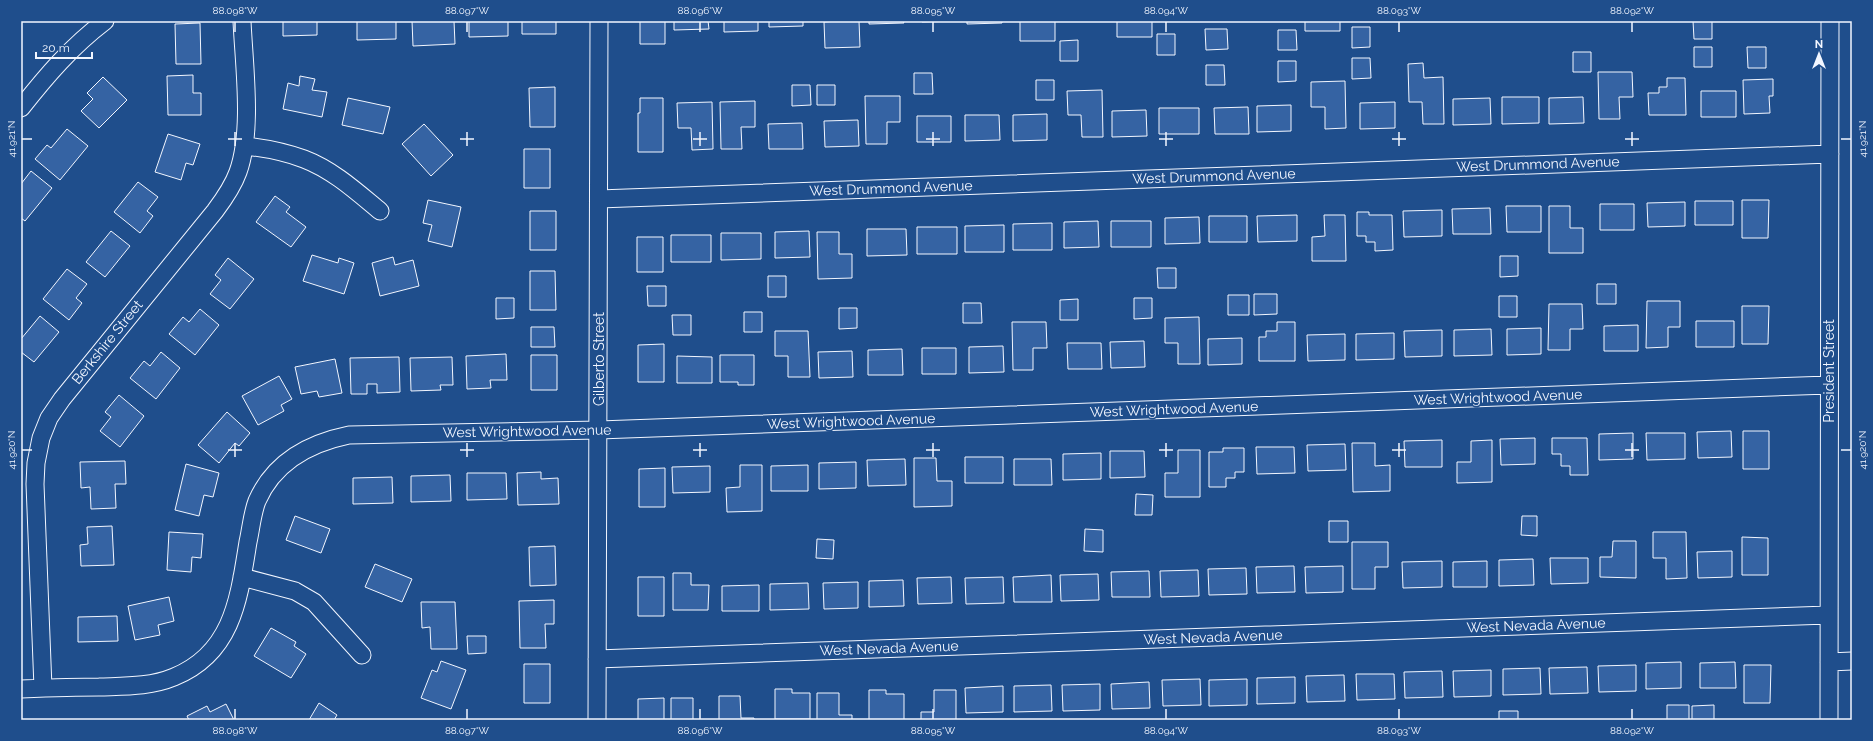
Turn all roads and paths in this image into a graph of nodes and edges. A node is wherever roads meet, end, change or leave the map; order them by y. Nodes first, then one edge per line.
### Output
1 (105, 21) edge
2 (242, 21) edge
3 (599, 21) edge
4 (1830, 21) edge
5 (21, 108) edge
6 (245, 146) junction
7 (1830, 154) junction
8 (599, 199) junction
9 (380, 211) dead end
10 (1829, 385) junction
11 (599, 430) junction
12 (242, 578) junction
13 (1828, 615) junction
14 (362, 654) dead end
15 (597, 659) junction
16 (1852, 661) edge
17 (1829, 662) junction
18 (43, 688) junction
19 (21, 689) edge
20 (597, 720) edge
21 (1829, 720) edge

1 - 5 street
2 - 6 street, Berkshire Street
3 - 8 street, Gilberto Street
4 - 7 street, President Street
6 - 9 street
6 - 18 street, Berkshire Street
7 - 8 street, West Drummond Avenue
7 - 10 street, President Street
8 - 11 street, Gilberto Street
10 - 11 street, West Wrightwood Avenue
10 - 13 street, President Street
11 - 12 street, West Wrightwood Avenue
11 - 15 street, Gilberto Street
12 - 14 street
12 - 18 street, West Wrightwood Avenue
13 - 15 street, West Nevada Avenue
13 - 17 street, President Street
15 - 20 street, Gilberto Street
16 - 17 street
17 - 21 street, President Street
18 - 19 street, West Wrightwood Avenue

